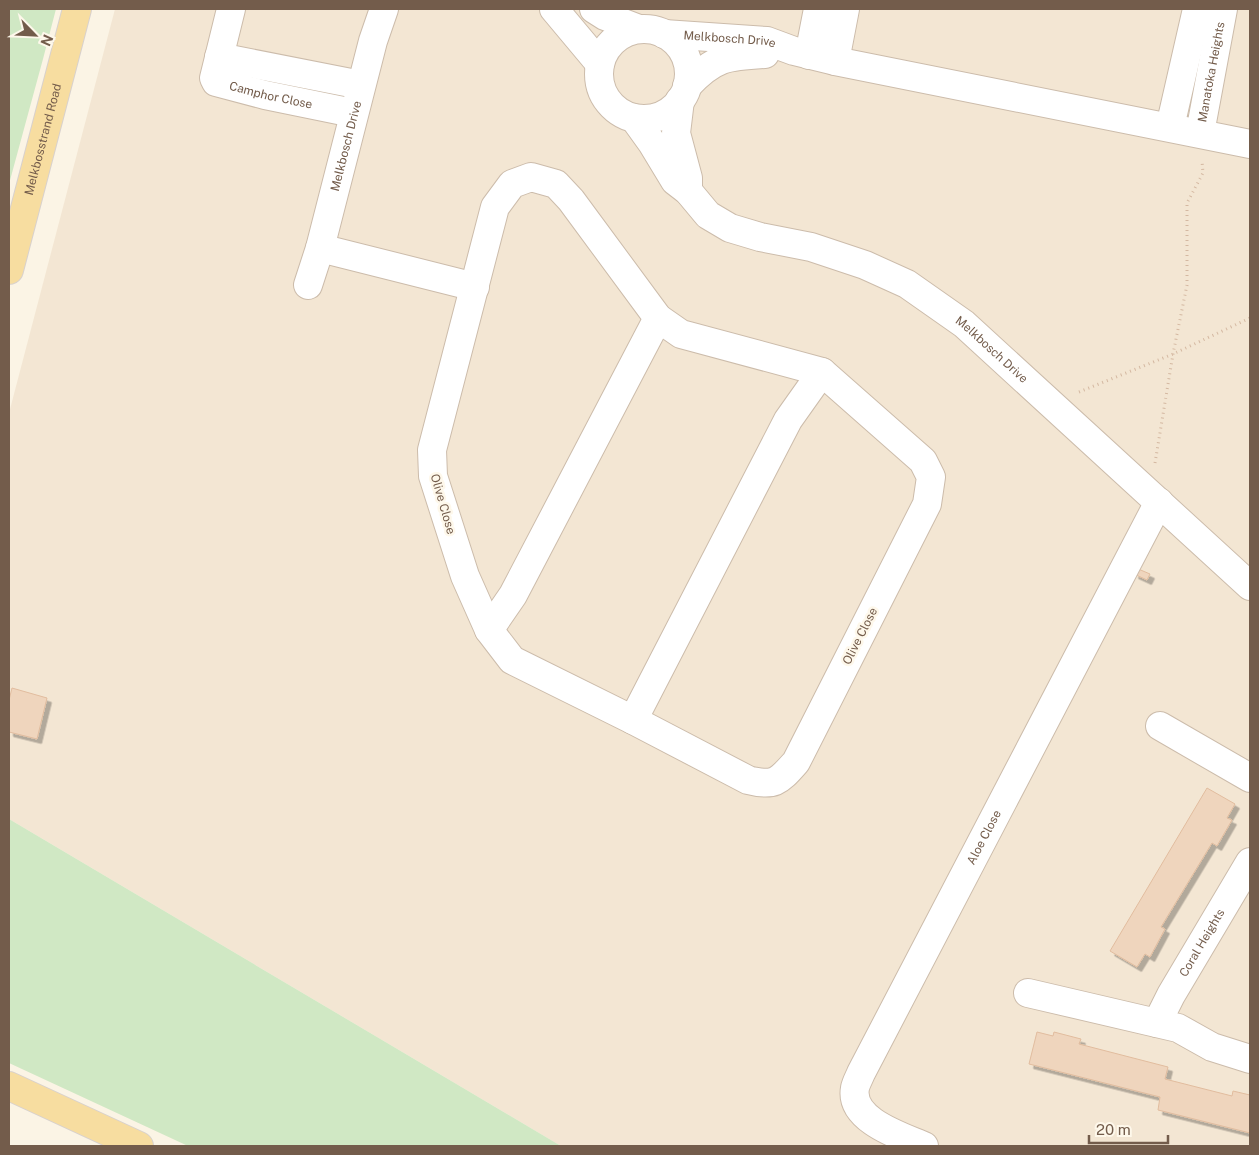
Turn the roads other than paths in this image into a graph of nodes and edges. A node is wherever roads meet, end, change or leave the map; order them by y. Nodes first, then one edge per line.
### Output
1 (77, 9) edge
2 (231, 9) edge
3 (384, 9) edge
4 (554, 9) edge
5 (594, 9) edge
6 (818, 9) edge
7 (845, 9) edge
8 (1197, 9) edge
9 (1224, 9) edge
10 (652, 31) junction
11 (813, 56) junction
12 (219, 57) junction
13 (600, 64) junction
14 (360, 85) junction
15 (684, 93) junction
16 (353, 113) junction
17 (634, 118) junction
18 (1170, 127) junction
19 (1200, 133) junction
20 (1250, 144) edge
21 (688, 191) junction
22 (320, 248) junction
23 (9, 270) edge
24 (308, 285) dead end
25 (475, 287) junction
26 (658, 318) junction
27 (822, 372) junction
28 (1159, 502) junction
29 (1250, 586) edge
30 (489, 630) junction
31 (633, 720) junction
32 (1160, 726) dead end
33 (1250, 778) edge
34 (1250, 862) edge
35 (1028, 993) dead end
36 (1157, 1023) junction
37 (1250, 1059) edge
38 (9, 1086) edge
39 (9, 1104) edge
40 (101, 1146) edge
41 (139, 1146) edge
42 (924, 1146) edge

1 - 23 main road, Melkbosstrand Road
2 - 12 street, Camphor Close
3 - 14 street, Melkbosch Drive
4 - 13 street
5 - 10 street, Melkbosch Drive
6 - 11 street
7 - 11 street
8 - 18 street
9 - 19 street, Manatoka Heights
10 - 11 street, Melkbosch Drive
10 - 13 street
10 - 15 street
11 - 15 street, Melkbosch Drive
11 - 18 street, Melkbosch Drive
12 - 14 street
12 - 16 street, Camphor Close
13 - 17 street
14 - 16 street, Melkbosch Drive
15 - 17 street
15 - 21 street
16 - 22 street, Melkbosch Drive
17 - 21 street, Melkbosch Drive
18 - 19 street, Melkbosch Drive
19 - 20 street, Melkbosch Drive
21 - 28 street, Melkbosch Drive
22 - 24 street, Melkbosch Drive
22 - 25 street
25 - 26 street, Olive Close
25 - 30 street, Olive Close
26 - 27 street, Olive Close
26 - 30 street
27 - 31 street
27 - 31 street, Olive Close
28 - 29 street, Melkbosch Drive
28 - 42 street, Aloe Close
30 - 31 street, Olive Close
32 - 33 street
34 - 36 street, Coral Heights
35 - 36 street
36 - 37 street
38 - 41 main road
39 - 40 main road

